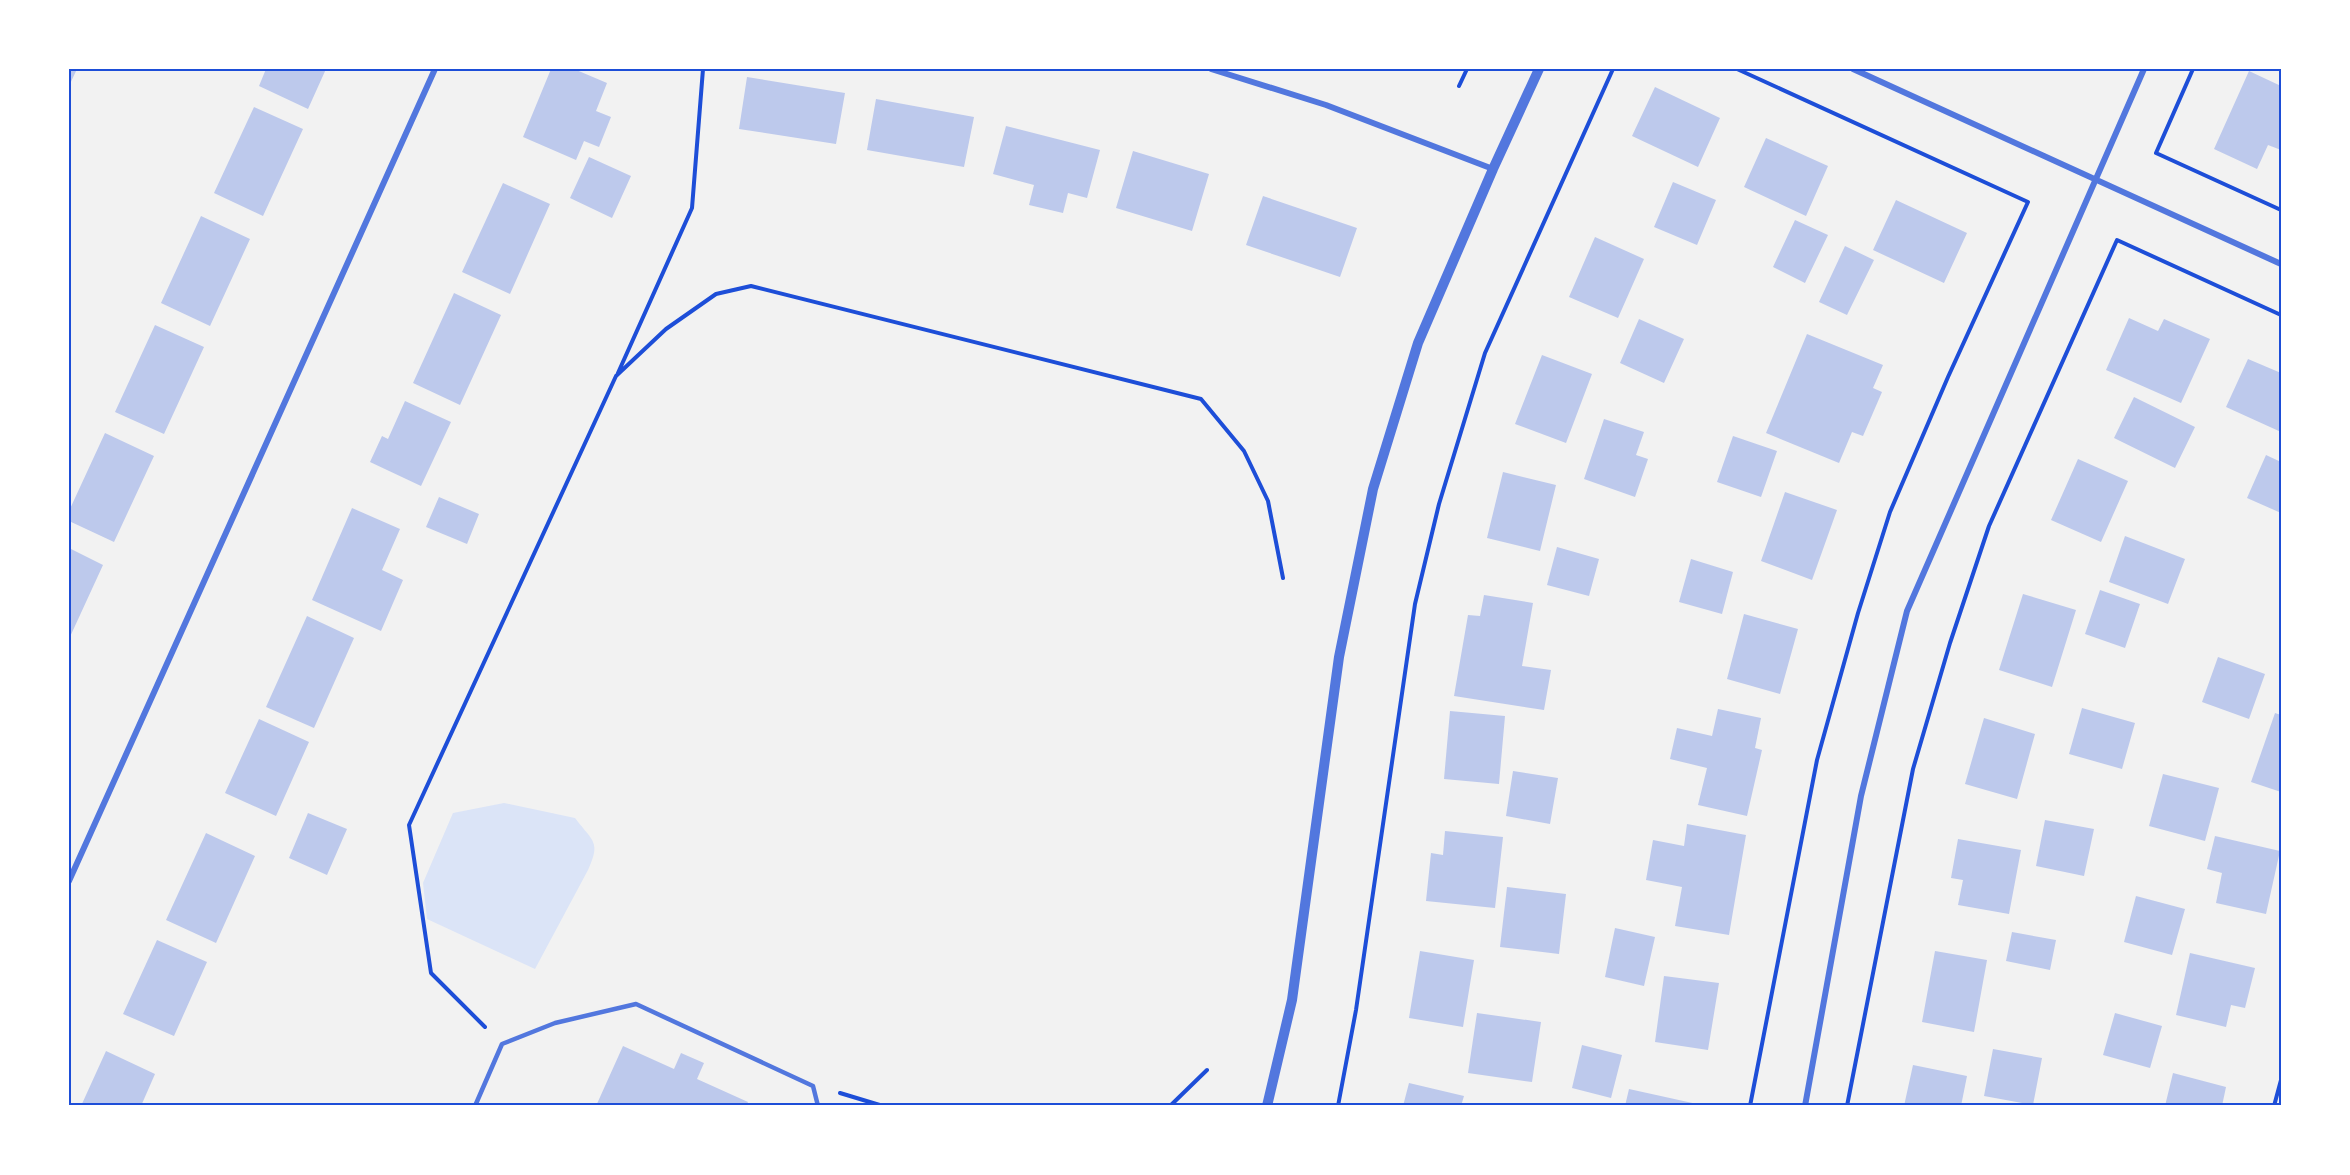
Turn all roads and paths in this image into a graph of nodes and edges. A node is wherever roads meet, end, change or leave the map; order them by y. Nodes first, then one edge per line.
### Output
1 (435, 69) edge
2 (703, 69) edge
3 (1211, 69) edge
4 (1467, 69) edge
5 (1539, 69) edge
6 (1613, 69) edge
7 (1737, 69) edge
8 (1853, 69) edge
9 (2144, 69) edge
10 (2193, 69) edge
11 (1226, 71) edge
12 (1459, 86) dead end
13 (1493, 168) junction
14 (2095, 179) junction
15 (2281, 210) edge
16 (2281, 264) edge
17 (2281, 315) edge
18 (616, 376) junction
19 (1283, 578) dead end
20 (69, 881) edge
21 (502, 1044) junction
22 (1207, 1070) dead end
23 (2281, 1080) edge
24 (813, 1086) junction
25 (475, 1106) edge
26 (818, 1106) edge
27 (883, 1106) edge
28 (1170, 1106) edge
29 (1267, 1106) edge
30 (1338, 1106) edge
31 (1750, 1106) edge
32 (1804, 1106) edge
33 (1847, 1106) edge
34 (2274, 1106) edge

1 - 20 street
2 - 18 path
3 - 11 street
4 - 12 path
5 - 13 street
6 - 30 path
7 - 31 path
8 - 14 street
9 - 14 street
10 - 15 path
11 - 13 street
13 - 29 street
14 - 16 street
14 - 32 street
17 - 33 path
18 - 19 path
18 - 21 path
21 - 24 lane
21 - 25 lane
22 - 28 path
23 - 34 path
24 - 26 lane
24 - 27 path

